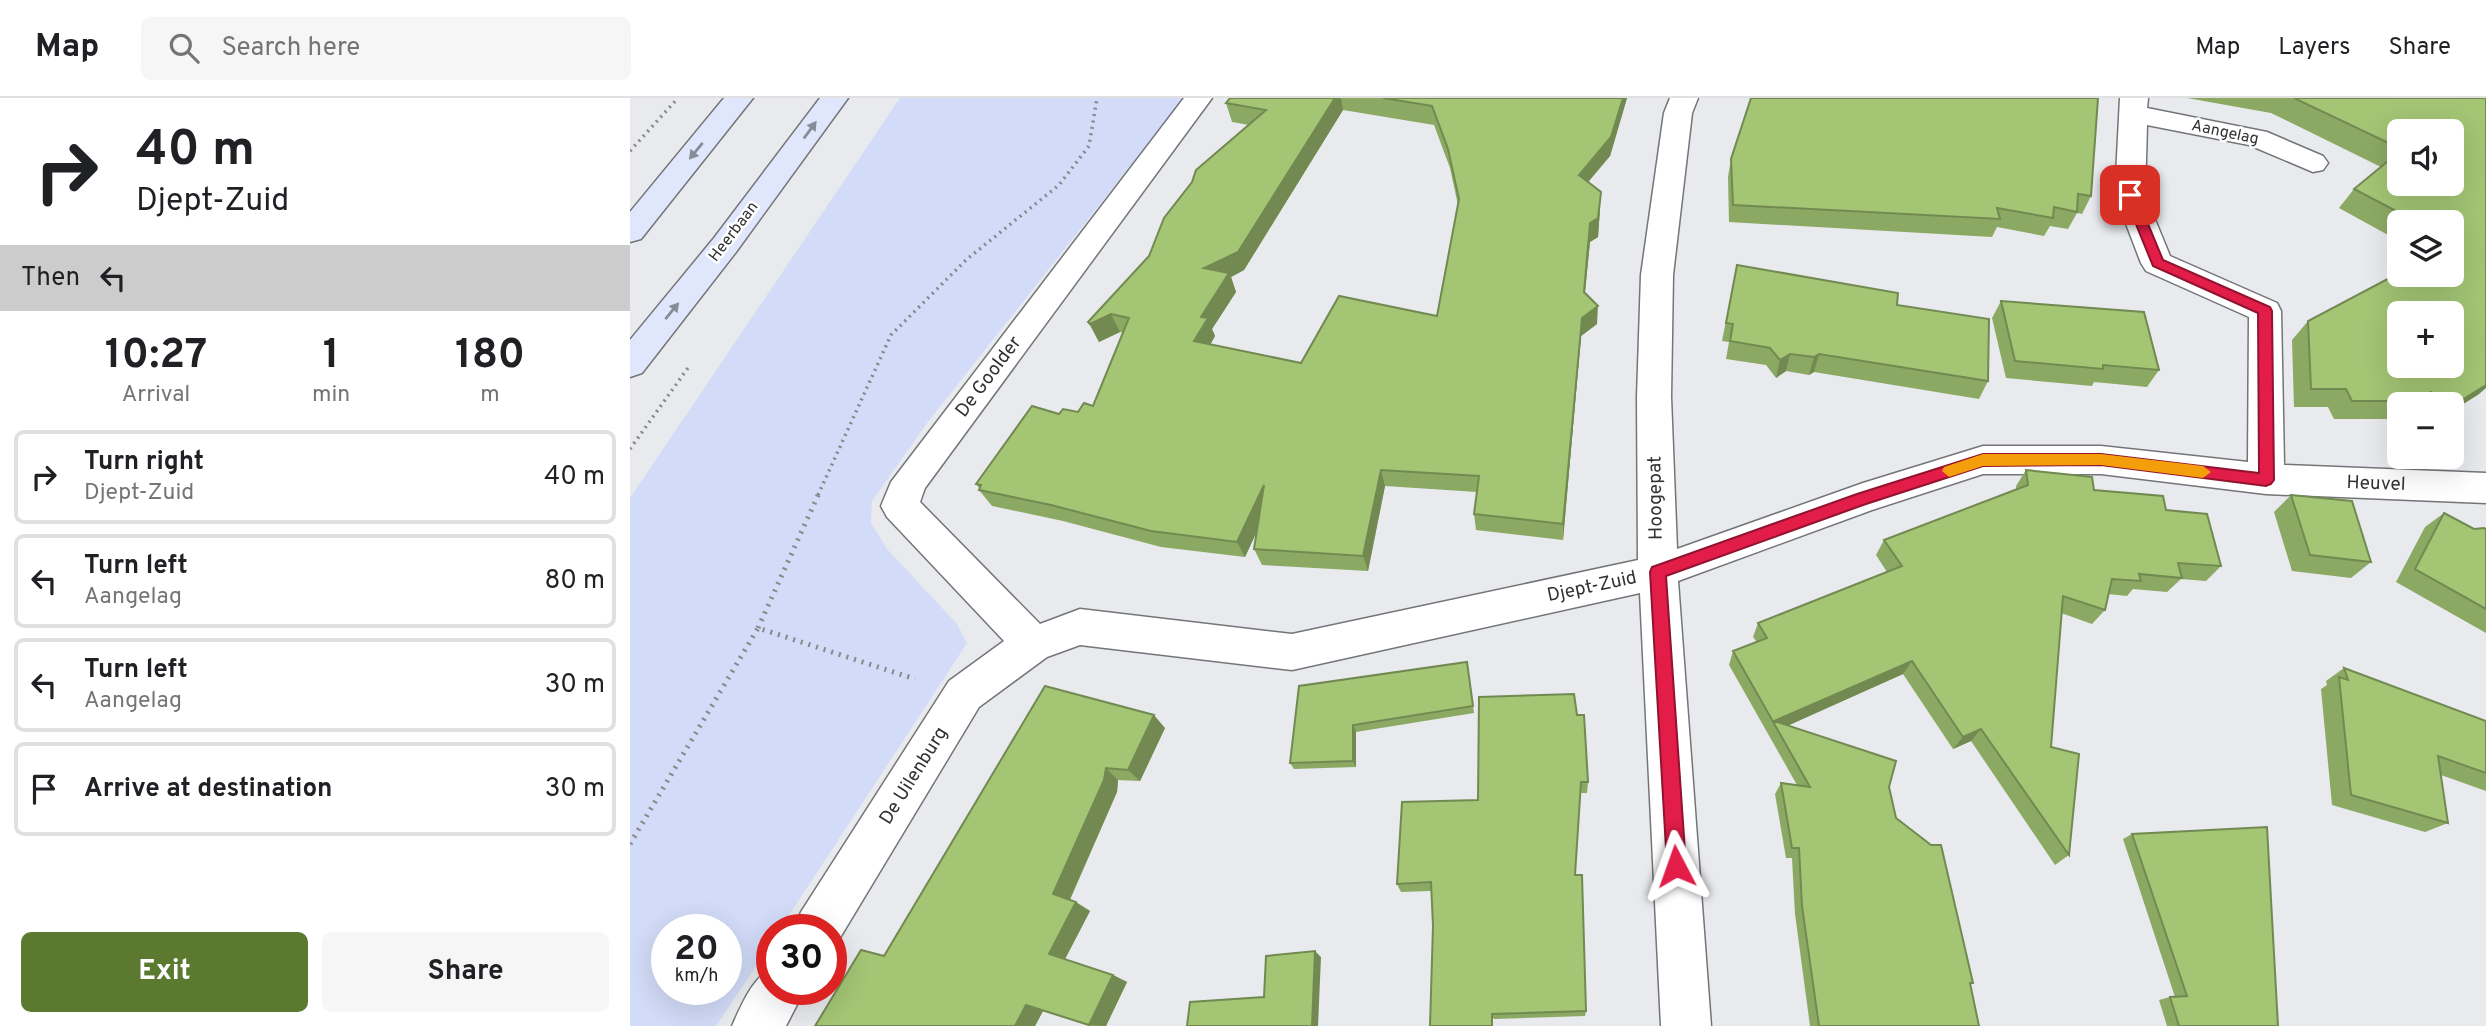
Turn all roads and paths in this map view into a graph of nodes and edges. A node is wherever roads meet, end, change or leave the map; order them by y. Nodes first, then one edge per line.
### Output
1 (678, 98) edge
2 (739, 98) edge
3 (834, 98) edge
4 (1097, 98) edge
5 (1198, 98) edge
6 (1684, 98) edge
7 (2134, 106) edge
8 (630, 152) edge
9 (2313, 163) dead end
10 (630, 232) edge
11 (630, 364) edge
12 (2266, 480) junction
13 (2486, 488) edge
14 (1658, 572) junction
15 (758, 628) junction
16 (1033, 644) junction
17 (964, 694) junction
18 (630, 844) edge
19 (827, 914) edge
20 (770, 1005) edge
21 (757, 1026) edge
22 (1686, 1026) edge

1 - 8 path
2 -> 10 main road
11 -> 3 main road, Heerbaan
4 - 15 path
5 - 16 street, De Goolder
6 - 14 street, Hoogepat
7 - 9 street, Aangelag
7 - 12 street, Aangelag
12 - 13 street, Heuvel
12 - 14 street, Djept-Zuid
14 - 16 street, Djept-Zuid
14 - 22 street, Hoogepat
15 - 17 path
15 - 18 path
16 - 17 street, De Uilenburg
17 - 19 street, De Uilenburg
20 - 21 street

